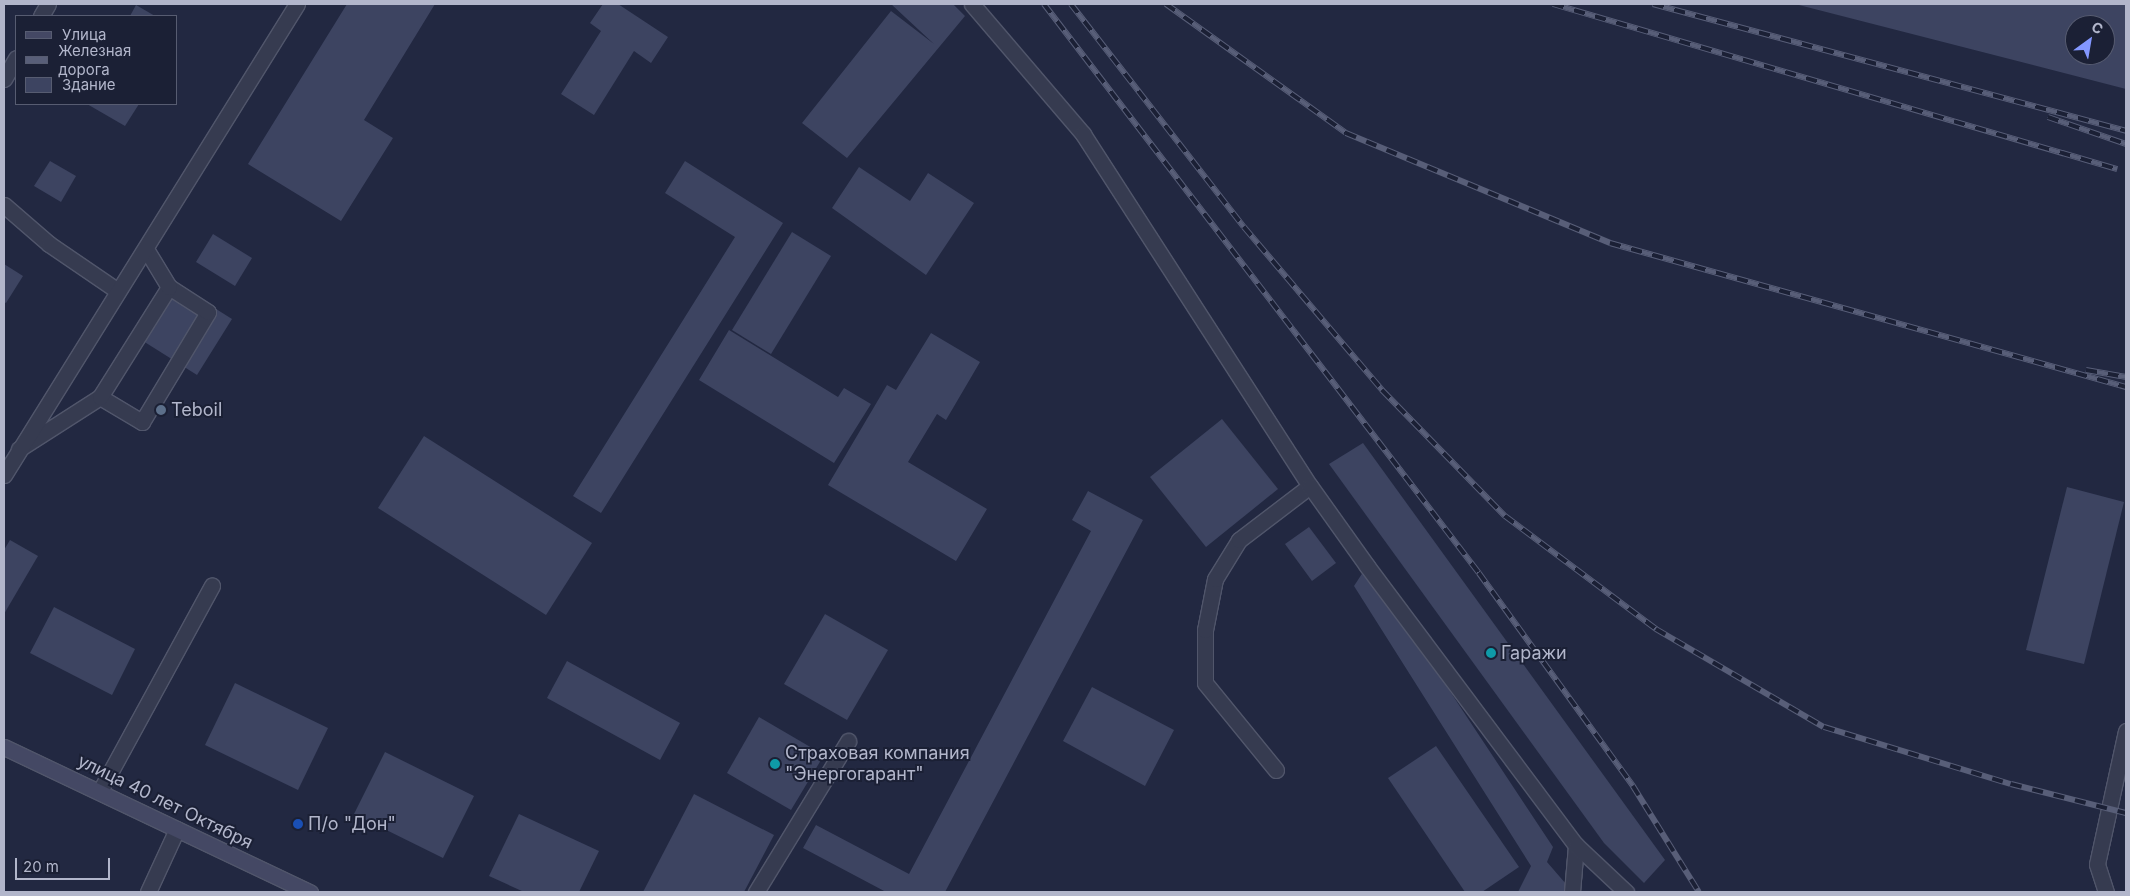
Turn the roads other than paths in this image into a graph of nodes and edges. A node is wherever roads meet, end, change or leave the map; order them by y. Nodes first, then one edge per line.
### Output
1 (48, 4) edge
2 (297, 4) edge
3 (972, 4) edge
4 (42, 15) edge
5 (15, 60) edge
6 (4, 79) edge
7 (4, 204) edge
8 (146, 249) junction
9 (169, 287) junction
10 (118, 291) junction
11 (100, 398) junction
12 (19, 449) junction
13 (4, 474) edge
14 (1310, 486) junction
15 (212, 586) dead end
16 (2126, 731) edge
17 (848, 741) dead end
18 (4, 747) edge
19 (1276, 770) dead end
20 (100, 791) junction
21 (177, 829) junction
22 (1576, 845) junction
23 (148, 892) edge
24 (310, 892) edge
25 (756, 892) edge
26 (1572, 892) edge
27 (1626, 892) edge
28 (2106, 892) edge

1 - 4 street
2 - 8 street
3 - 14 street
5 - 6 street
7 - 10 street
8 - 9 street
8 - 10 street
9 - 11 street
9 - 11 street
10 - 12 street
11 - 12 street
12 - 13 street
14 - 19 street
14 - 22 street
15 - 20 street
16 - 28 street
17 - 25 street
18 - 20 main road, улица 40 лет Октября
20 - 21 main road, улица 40 лет Октября
21 - 23 street
21 - 24 main road, улица 40 лет Октября
22 - 26 street
22 - 27 street

